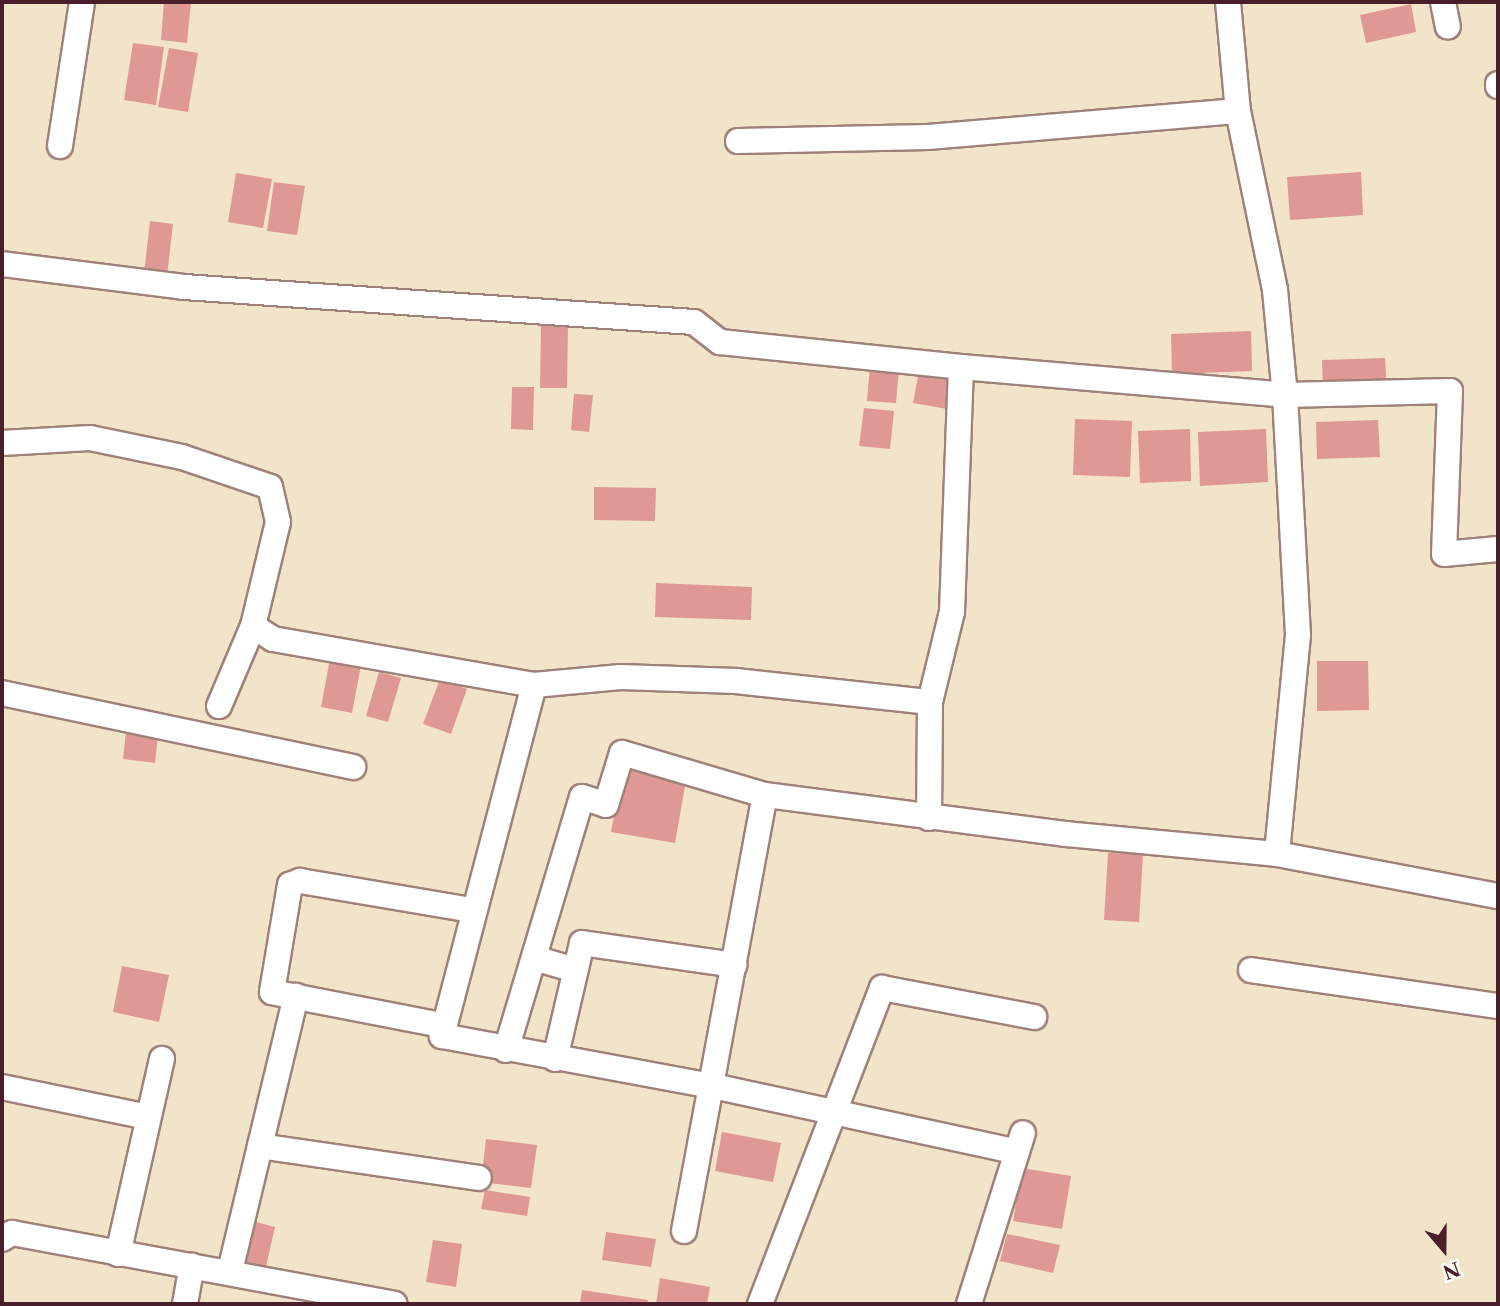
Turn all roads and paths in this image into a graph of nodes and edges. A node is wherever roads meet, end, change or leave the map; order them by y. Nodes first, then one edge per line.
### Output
1 (82, 2) edge
2 (1228, 2) edge
3 (1443, 2) edge
4 (1448, 27) dead end
5 (1238, 111) junction
6 (738, 141) dead end
7 (60, 146) dead end
8 (2, 264) edge
9 (961, 366) junction
10 (1285, 395) junction
11 (2, 443) edge
12 (1498, 548) edge
13 (253, 626) junction
14 (534, 685) junction
15 (2, 693) edge
16 (930, 702) junction
17 (219, 706) dead end
18 (353, 767) dead end
19 (765, 795) junction
20 (929, 818) junction
21 (1278, 853) junction
22 (1498, 896) edge
23 (472, 910) junction
24 (534, 958) junction
25 (734, 965) junction
26 (575, 970) junction
27 (1251, 970) dead end
28 (296, 996) junction
29 (1498, 1006) edge
30 (1034, 1017) dead end
31 (441, 1025) junction
32 (506, 1050) junction
33 (162, 1059) dead end
34 (555, 1059) junction
35 (713, 1086) junction
36 (2, 1087) edge
37 (834, 1112) junction
38 (148, 1117) junction
39 (260, 1146) junction
40 (479, 1178) dead end
41 (684, 1231) dead end
42 (2, 1239) edge
43 (118, 1254) junction
44 (192, 1266) junction
45 (230, 1271) junction
46 (185, 1304) edge
47 (394, 1304) edge
48 (760, 1304) edge
49 (969, 1304) edge

1 - 7 street
2 - 5 street
3 - 4 street
5 - 6 street
5 - 10 street
8 - 9 street
9 - 10 street
9 - 16 street
10 - 12 street
10 - 21 street
11 - 13 street
13 - 14 street
13 - 17 street
14 - 16 street
14 - 23 street
15 - 18 street
16 - 20 street
19 - 20 street
19 - 24 street
19 - 25 street
20 - 21 street
21 - 22 street
23 - 28 street
23 - 31 street
24 - 26 street
24 - 32 street
25 - 26 street
25 - 35 street
26 - 34 street
27 - 29 street
28 - 31 street
28 - 39 street
30 - 37 street
31 - 32 street
32 - 34 street
33 - 38 street
34 - 35 street
35 - 37 street
35 - 41 street
36 - 38 street
37 - 48 street
37 - 49 street
38 - 43 street
39 - 40 street
39 - 45 street
42 - 43 street
43 - 44 street
44 - 45 street
44 - 46 street
45 - 47 street

